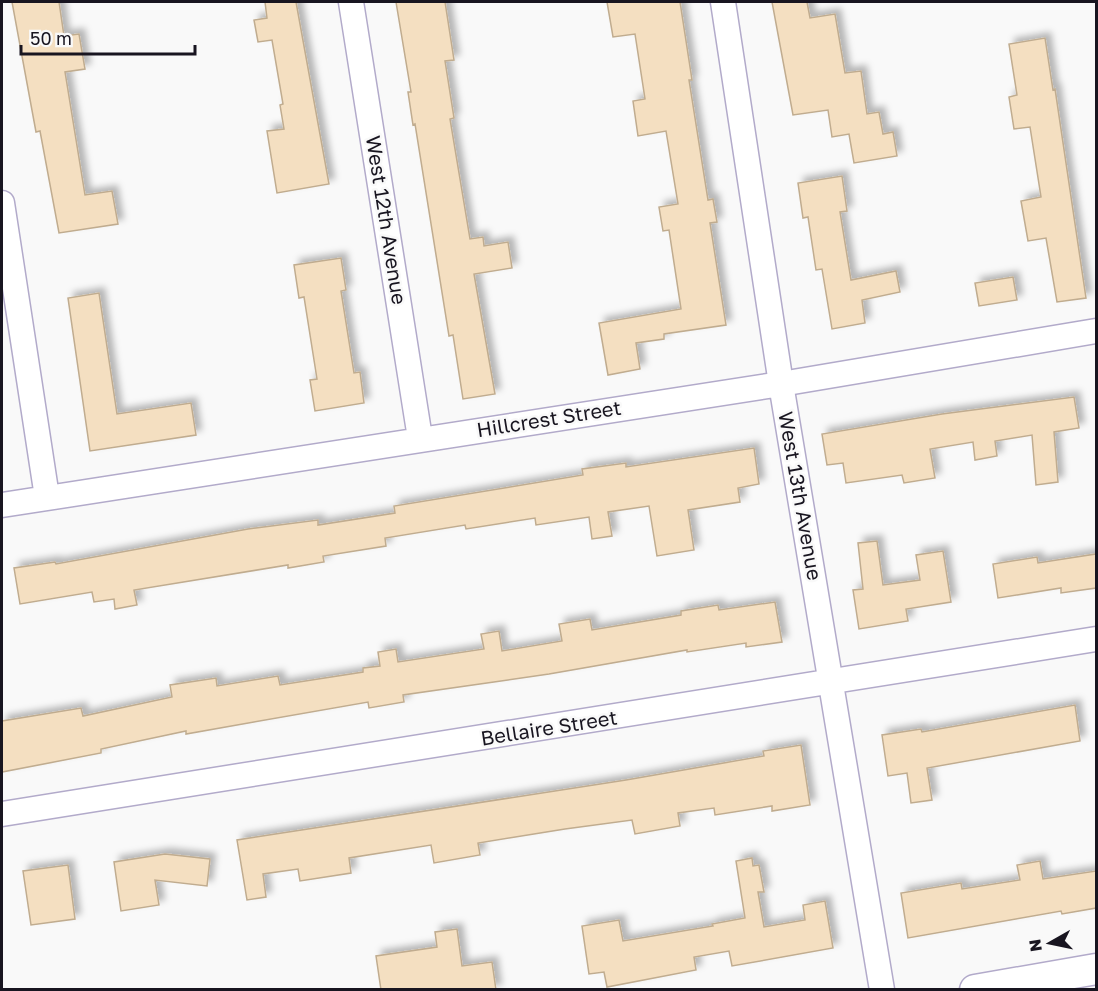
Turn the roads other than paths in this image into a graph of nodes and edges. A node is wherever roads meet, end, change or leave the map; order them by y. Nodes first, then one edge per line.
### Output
1 (351, 2) edge
2 (723, 2) edge
3 (2, 203) edge
4 (1096, 331) edge
5 (781, 384) junction
6 (420, 438) junction
7 (47, 497) junction
8 (2, 505) edge
9 (1096, 639) edge
10 (832, 683) junction
11 (2, 814) edge
12 (1096, 969) edge
13 (882, 990) edge
14 (975, 990) edge

1 - 6 street, West 12th Avenue
2 - 5 street, West 13th Avenue
3 - 7 street
4 - 5 street, Hillcrest Street
5 - 6 street, Hillcrest Street
5 - 10 street, West 13th Avenue
6 - 7 street, Hillcrest Street
7 - 8 street, Hillcrest Street
9 - 10 street, Bellaire Street
10 - 11 street, Bellaire Street
10 - 13 street, West 13th Avenue
12 - 14 street

